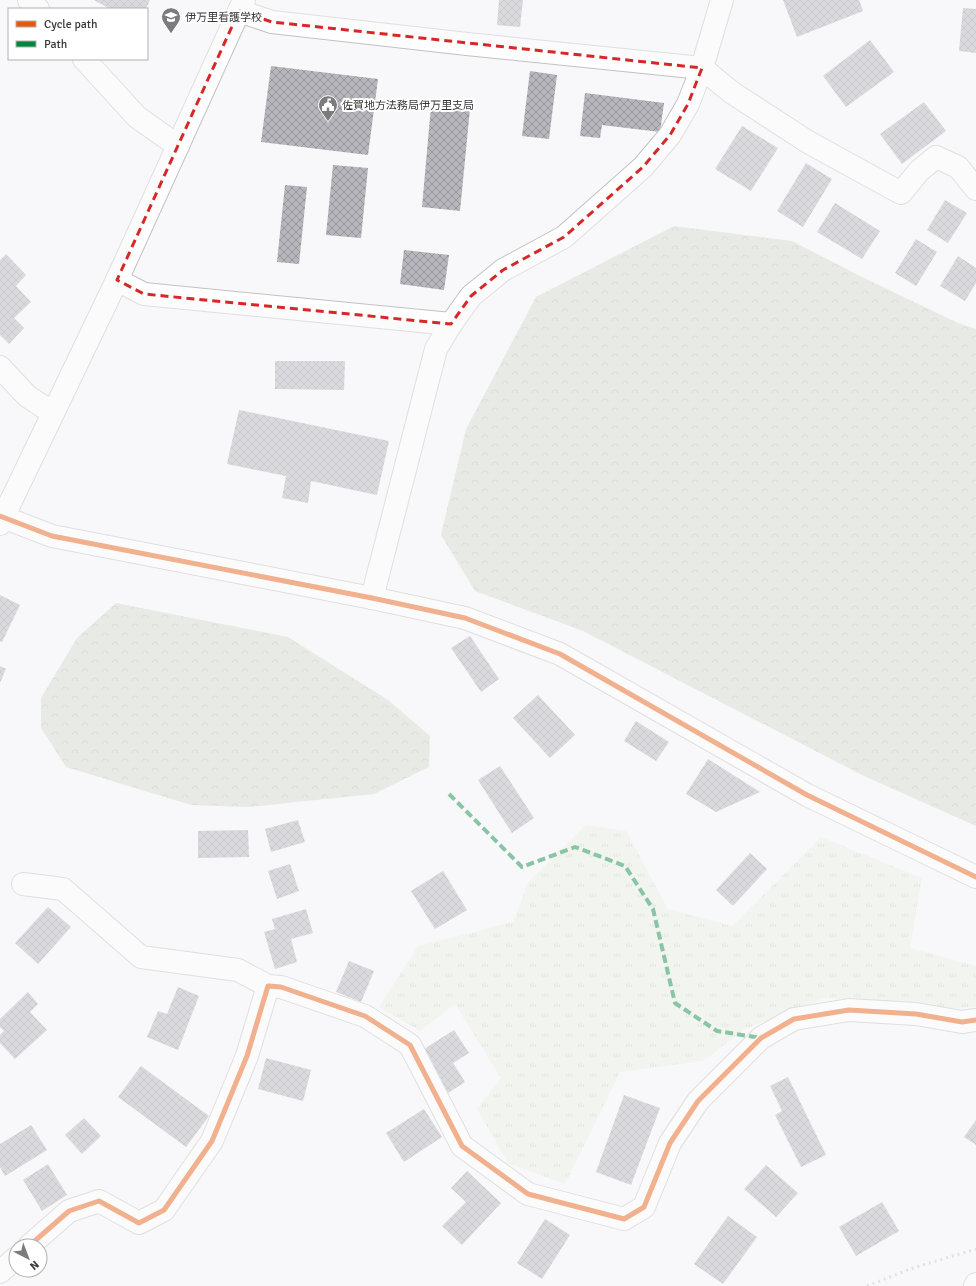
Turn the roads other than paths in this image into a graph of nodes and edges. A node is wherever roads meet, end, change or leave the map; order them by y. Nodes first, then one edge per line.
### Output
1 (29, 0) edge
2 (722, 0) edge
3 (241, 6) edge
4 (37, 8) edge
5 (85, 60) edge
6 (702, 68) junction
7 (178, 146) junction
8 (976, 189) edge
9 (117, 280) junction
10 (450, 324) junction
11 (0, 367) edge
12 (53, 413) junction
13 (1, 519) edge
14 (372, 598) junction
15 (976, 877) edge
16 (23, 884) dead end
17 (268, 986) junction
18 (976, 1020) edge
19 (38, 1238) edge
20 (8, 1265) edge
21 (0, 1272) edge

1 - 4 street
2 - 6 street
3 - 6 street
3 - 7 street
5 - 7 street
6 - 8 street
6 - 10 street
7 - 9 street
9 - 10 street
9 - 12 street
10 - 14 street
11 - 12 street
12 - 13 street
13 - 14 street
14 - 15 street
16 - 17 street
17 - 18 street
17 - 19 street
20 - 21 street

